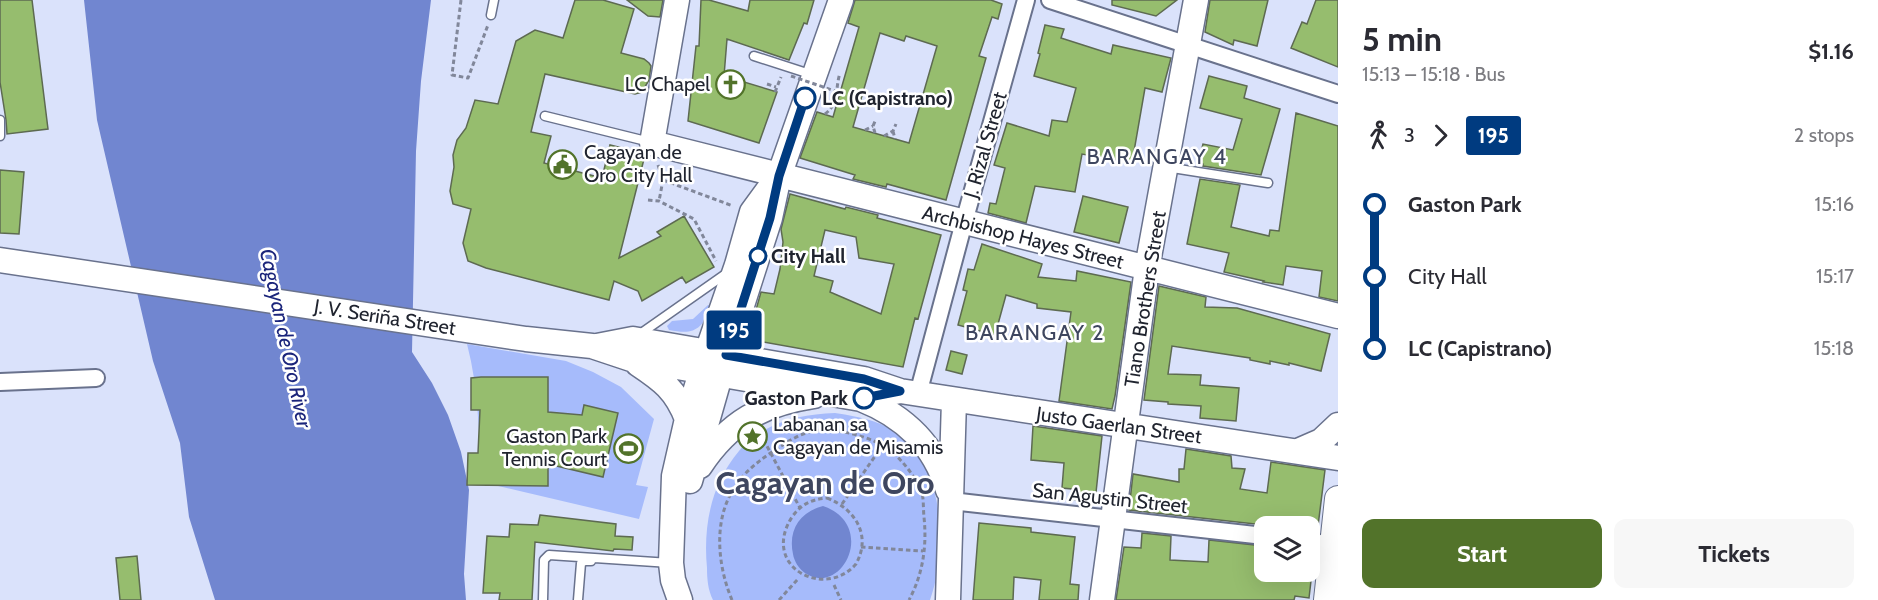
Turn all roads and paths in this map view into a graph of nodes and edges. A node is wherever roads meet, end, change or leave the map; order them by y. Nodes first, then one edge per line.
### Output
1 (461, 0) edge
2 (494, 0) edge
3 (677, 0) edge
4 (841, 0) edge
5 (1026, 0) edge
6 (1050, 0) edge
7 (1196, 0) edge
8 (491, 15) joint
9 (1188, 45) junction
10 (754, 56) dead end
11 (840, 73) dead end
12 (802, 76) junction
13 (767, 84) dead end
14 (777, 87) junction
15 (835, 91) junction
16 (774, 92) dead end
17 (1338, 94) edge
18 (825, 114) dead end
19 (545, 116) dead end
20 (876, 119) dead end
21 (0, 120) edge
22 (896, 124) dead end
23 (873, 126) junction
24 (865, 130) dead end
25 (893, 131) junction
26 (875, 133) dead end
27 (0, 136) edge
28 (884, 136) dead end
29 (895, 139) dead end
30 (652, 143) junction
31 (1166, 167) junction
32 (779, 176) junction
33 (1268, 183) dead end
34 (648, 200) dead end
35 (659, 201) junction
36 (752, 212) junction
37 (964, 222) junction
38 (0, 260) edge
39 (1147, 268) junction
40 (731, 270) junction
41 (1338, 316) edge
42 (632, 349) junction
43 (714, 363) junction
44 (96, 378) dead end
45 (0, 382) edge
46 (909, 393) junction
47 (831, 394) junction
48 (861, 399) junction
49 (954, 400) junction
50 (751, 415) junction
51 (687, 419) junction
52 (1338, 425) edge
53 (1126, 427) junction
54 (882, 446) junction
55 (1298, 452) junction
56 (770, 453) junction
57 (1338, 458) edge
58 (690, 481) junction
59 (1338, 500) edge
60 (951, 501) junction
61 (842, 504) junction
62 (800, 508) junction
63 (672, 519) junction
64 (1113, 519) junction
65 (1254, 535) edge
66 (1327, 544) edge
67 (861, 547) junction
68 (924, 551) junction
69 (949, 553) junction
70 (671, 565) junction
71 (798, 579) junction
72 (802, 583) dead end
73 (834, 585) junction
74 (829, 588) dead end
75 (946, 597) edge
76 (543, 600) edge
77 (578, 600) edge
78 (680, 600) edge
79 (732, 600) edge
80 (779, 600) edge
81 (841, 600) edge
82 (909, 600) edge
83 (1102, 600) edge
84 (1327, 600) edge

1 - 8 path
2 - 8 lane
3 - 30 street
4 - 12 street
5 - 37 street, J. Rizal Street
6 - 9 street
7 - 9 street, Tiano Brothers Street
9 - 17 street
9 - 31 street, Tiano Brothers Street
10 - 12 lane
11 - 15 path
12 - 14 path
12 - 15 path, bridge
12 - 32 street
13 - 14 path
14 - 16 path
15 - 18 path
19 - 30 lane
20 - 23 path
21 - 27 lane
22 - 25 path
23 - 24 path
23 - 26 path
25 - 28 path
25 - 29 path
30 - 32 street, Archbishop Hayes Street
31 - 33 lane
31 - 39 street, Tiano Brothers Street
32 - 36 street
32 - 37 street, Archbishop Hayes Street
32 - 43 street
34 - 35 path
35 - 36 path
35 - 40 path
36 - 40 street
37 - 39 street, Archbishop Hayes Street
37 - 46 street, J. Rizal Street
38 - 42 street, J. V. Seriña Street
39 - 41 street, Archbishop Hayes Street
39 - 53 street, Tiano Brothers Street
40 - 42 lane
40 - 43 street
42 - 43 street, J. V. Seriña Street
42 - 51 street
43 - 46 street, Justo Gaerlan Street
43 - 47 street, Justo Gaerlan Street
43 - 51 street
43 - 58 street
44 - 45 street
46 - 48 street, Justo Gaerlan Street
46 - 49 street, Justo Gaerlan Street
47 - 48 street, Justo Gaerlan Street
47 - 50 street
48 - 60 street
49 - 53 street, Justo Gaerlan Street
49 - 60 street
50 - 56 path
50 - 58 street
51 - 63 street
52 - 55 street
53 - 55 street, Justo Gaerlan Street
53 - 64 street, Tiano Brothers Street
54 - 56 path
54 - 61 path
54 - 68 path
55 - 57 street, Justo Gaerlan Street
56 - 62 path
56 - 79 path
58 - 63 street
59 - 66 main road
60 - 64 street, San Agustin Street
60 - 69 street
61 - 62 path
61 - 67 path
62 - 71 path
63 - 70 street
64 - 65 street, San Agustin Street
64 - 83 street, Tiano Brothers Street
66 - 84 main road
67 - 68 path
67 - 73 path
68 - 69 path
68 - 82 path
69 - 75 street
70 - 76 lane
70 - 77 lane
70 - 78 street
71 - 72 path
71 - 80 path
73 - 74 path
73 - 81 path

